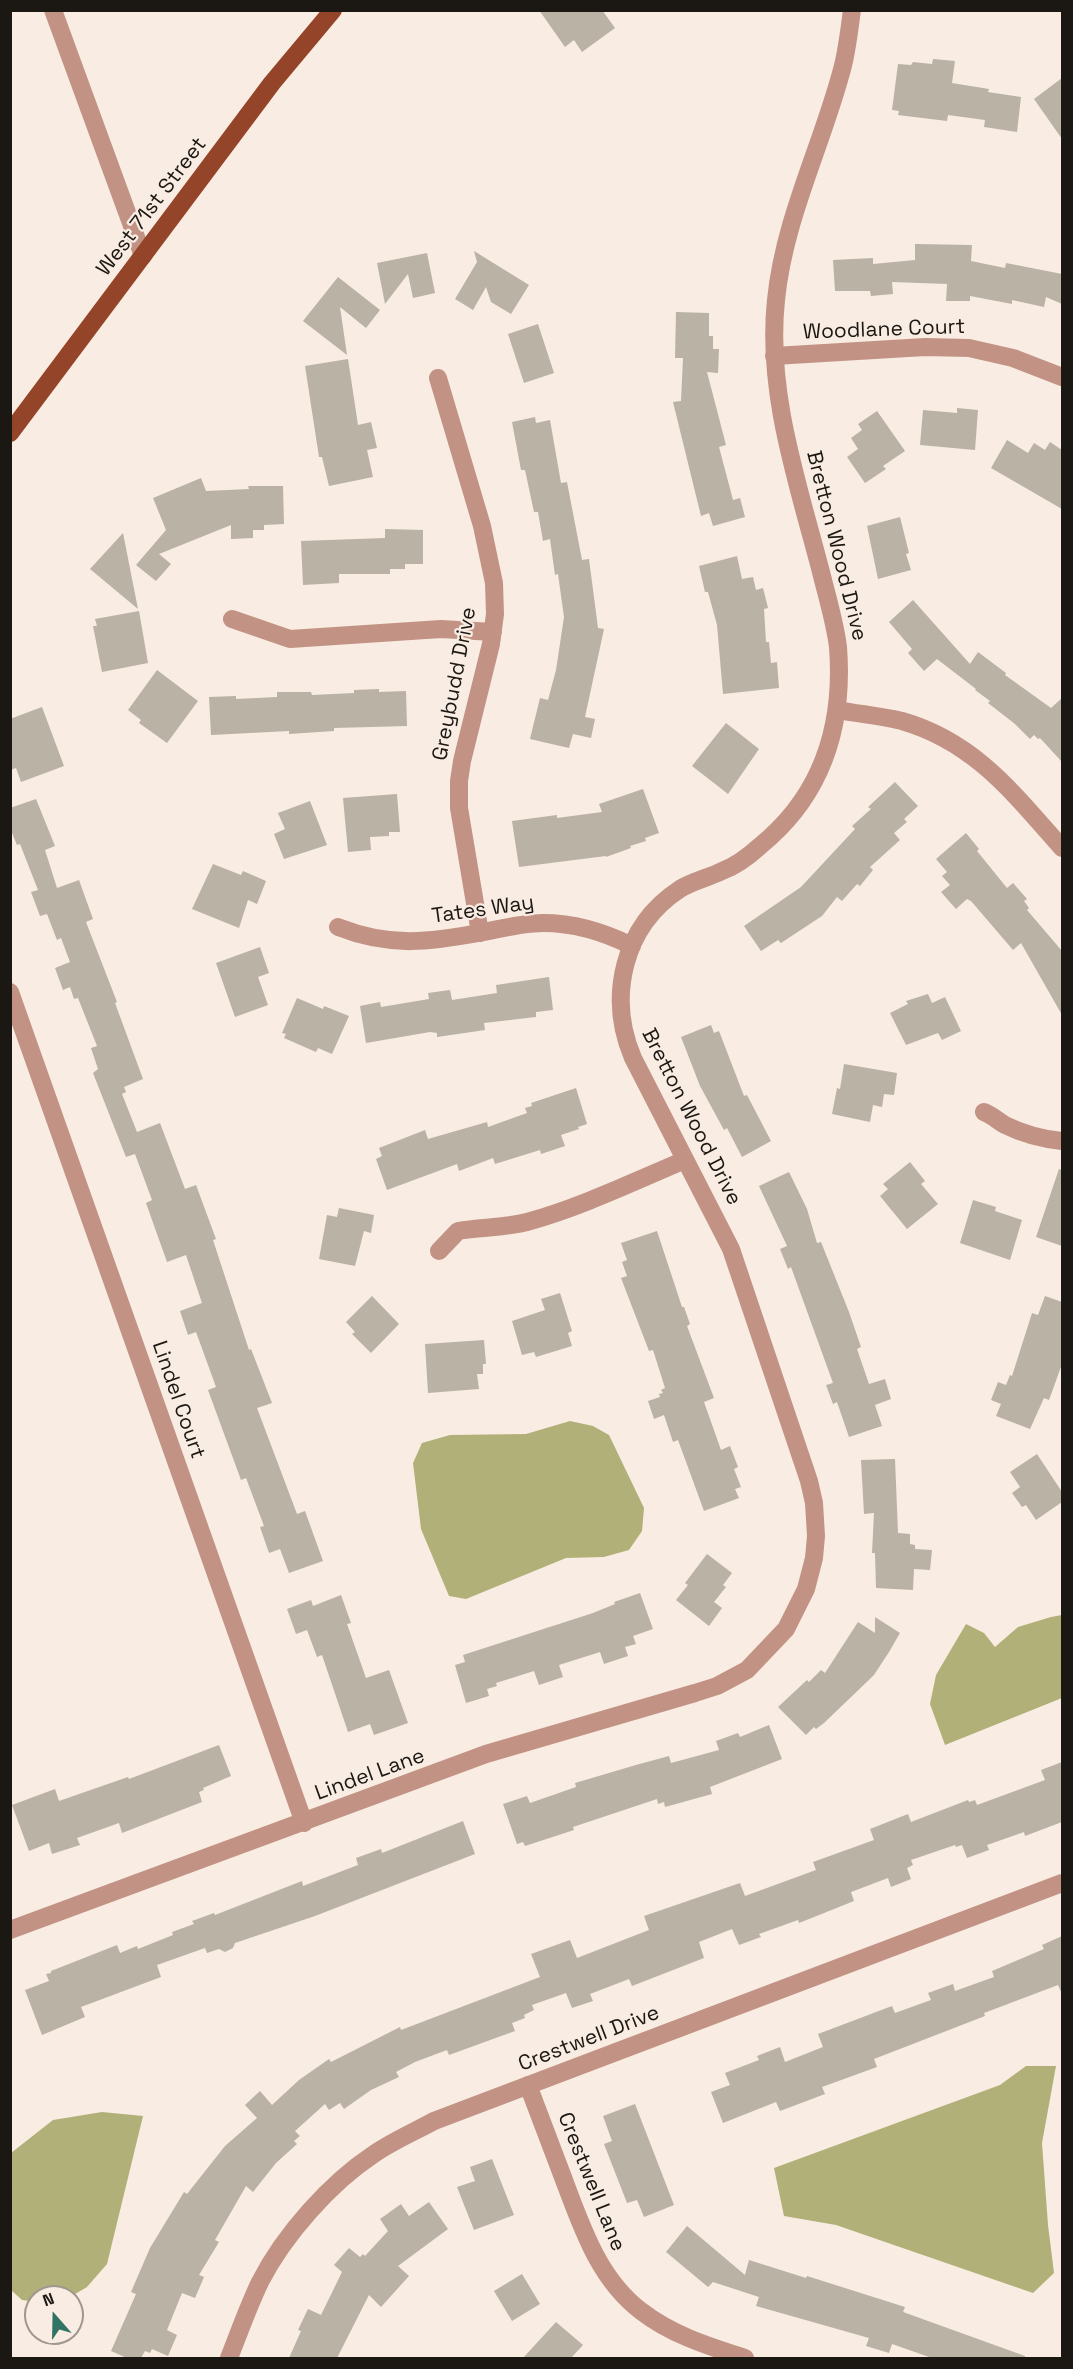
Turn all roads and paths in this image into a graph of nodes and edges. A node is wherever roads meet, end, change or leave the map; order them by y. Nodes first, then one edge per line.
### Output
1 (53, 10) edge
2 (333, 10) edge
3 (852, 10) edge
4 (143, 256) junction
5 (774, 356) junction
6 (1062, 377) edge
7 (438, 378) dead end
8 (10, 434) edge
9 (232, 619) dead end
10 (493, 632) junction
11 (838, 710) junction
12 (1062, 848) edge
13 (338, 927) dead end
14 (480, 933) junction
15 (632, 946) junction
16 (10, 992) edge
17 (984, 1112) dead end
18 (1062, 1141) edge
19 (685, 1160) junction
20 (439, 1251) dead end
21 (747, 1670) joint
22 (304, 1823) junction
23 (1062, 1883) edge
24 (10, 1930) edge
25 (528, 2085) junction
26 (229, 2358) edge
27 (745, 2358) edge

1 - 4 street
2 - 4 main road, West 71st Street
3 - 5 street, Bretton Wood Drive
4 - 8 main road, West 71st Street
5 - 6 street, Woodlane Court
5 - 11 street, Bretton Wood Drive
7 - 10 street, Greybudd Drive
9 - 10 street
10 - 14 street, Greybudd Drive
11 - 12 street
11 - 15 street, Bretton Wood Drive
13 - 14 street, Tates Way
14 - 15 street, Tates Way
15 - 19 street, Bretton Wood Drive
16 - 22 street, Lindel Court
17 - 18 street
19 - 20 street
19 - 21 street, Bretton Wood Drive
21 - 22 street, Lindel Lane
22 - 24 street, Lindel Lane
23 - 25 street, Crestwell Drive
25 - 26 street, Crestwell Drive
25 - 27 street, Crestwell Lane

